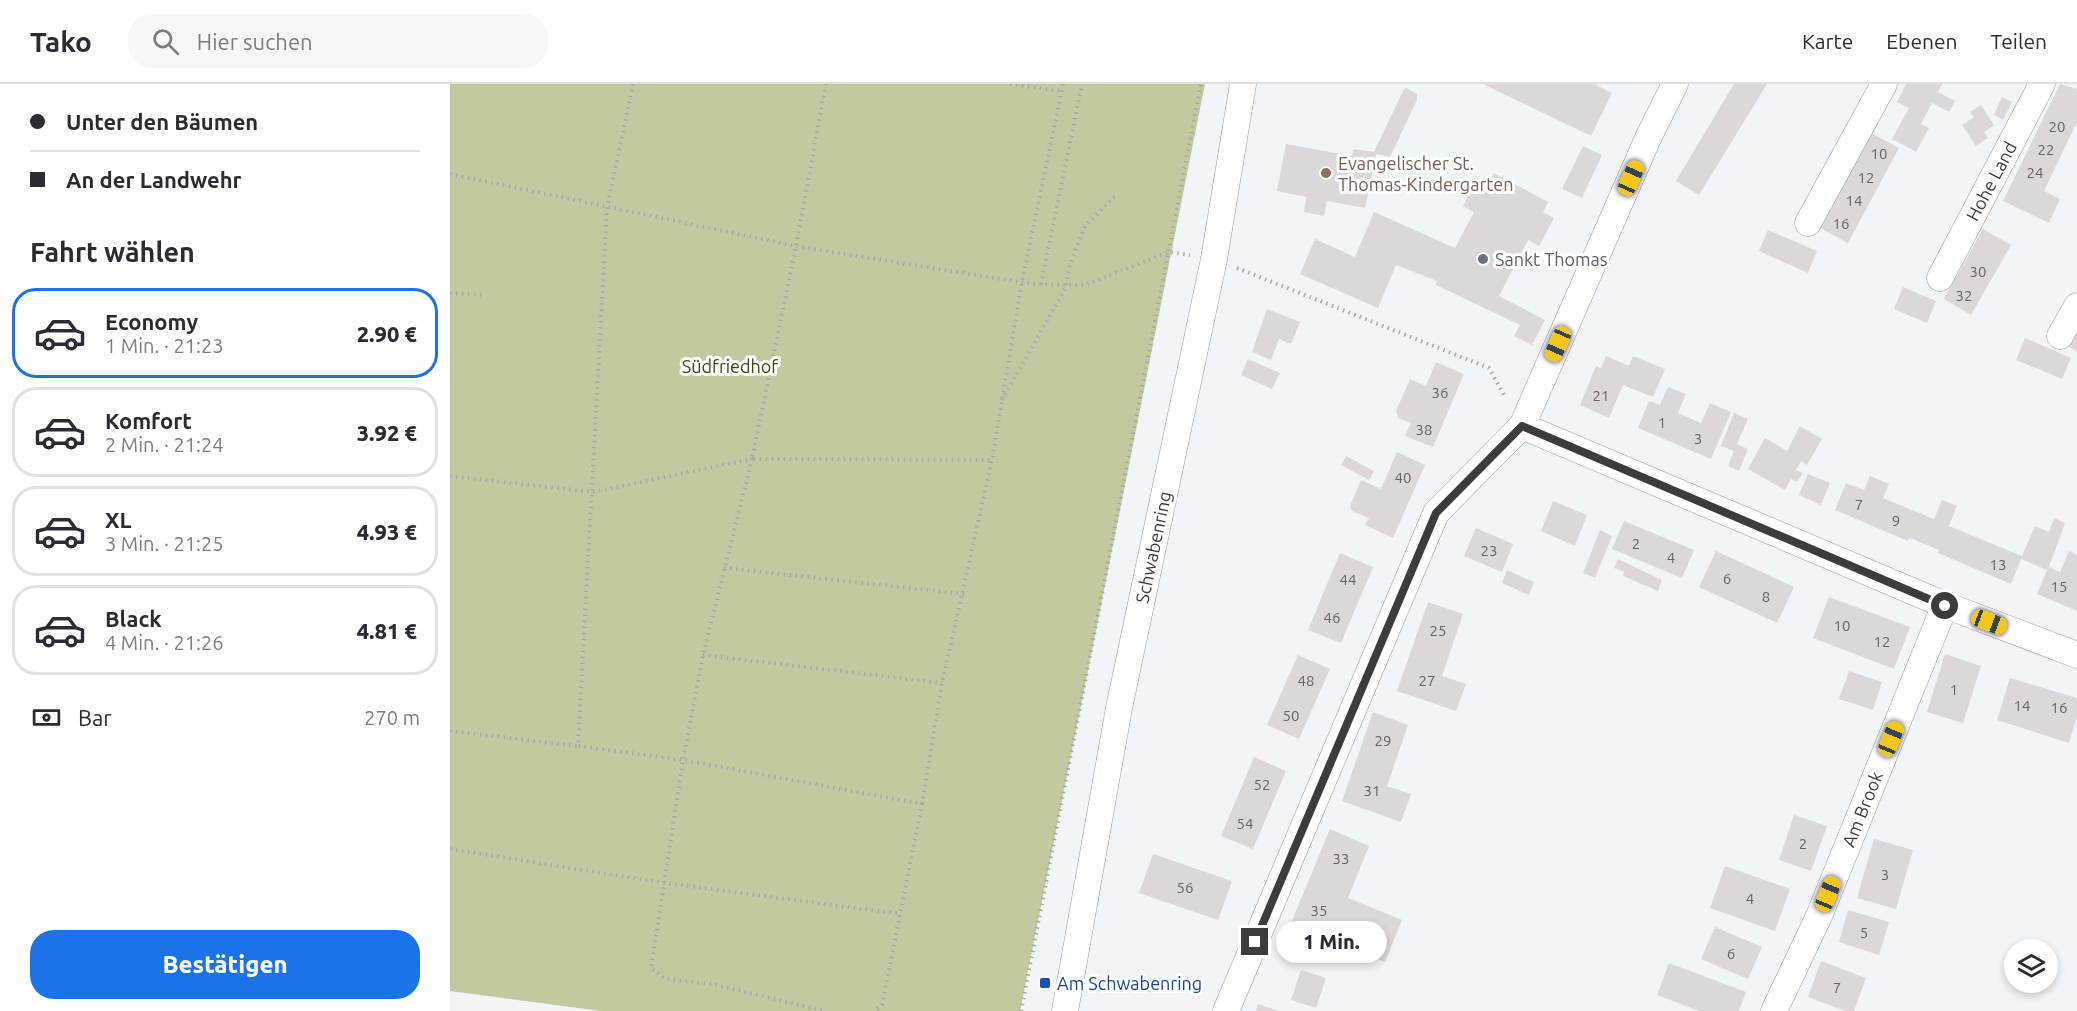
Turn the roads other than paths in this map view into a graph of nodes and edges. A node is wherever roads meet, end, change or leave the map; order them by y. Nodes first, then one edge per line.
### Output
1 (1243, 84) edge
2 (1675, 84) edge
3 (1884, 84) edge
4 (2042, 84) edge
5 (1808, 223) dead end
6 (1940, 279) dead end
7 (2077, 306) edge
8 (2060, 336) dead end
9 (1522, 426) junction
10 (1945, 606) junction
11 (2077, 655) edge
12 (1065, 1011) edge
13 (1226, 1011) edge
14 (1774, 1011) edge

1 - 12 street, Schwabenring
2 - 9 street
3 - 5 street
4 - 6 street, Hohe Land
7 - 8 street
9 - 10 street
9 - 13 street
10 - 11 street
10 - 14 street, Am Brook

